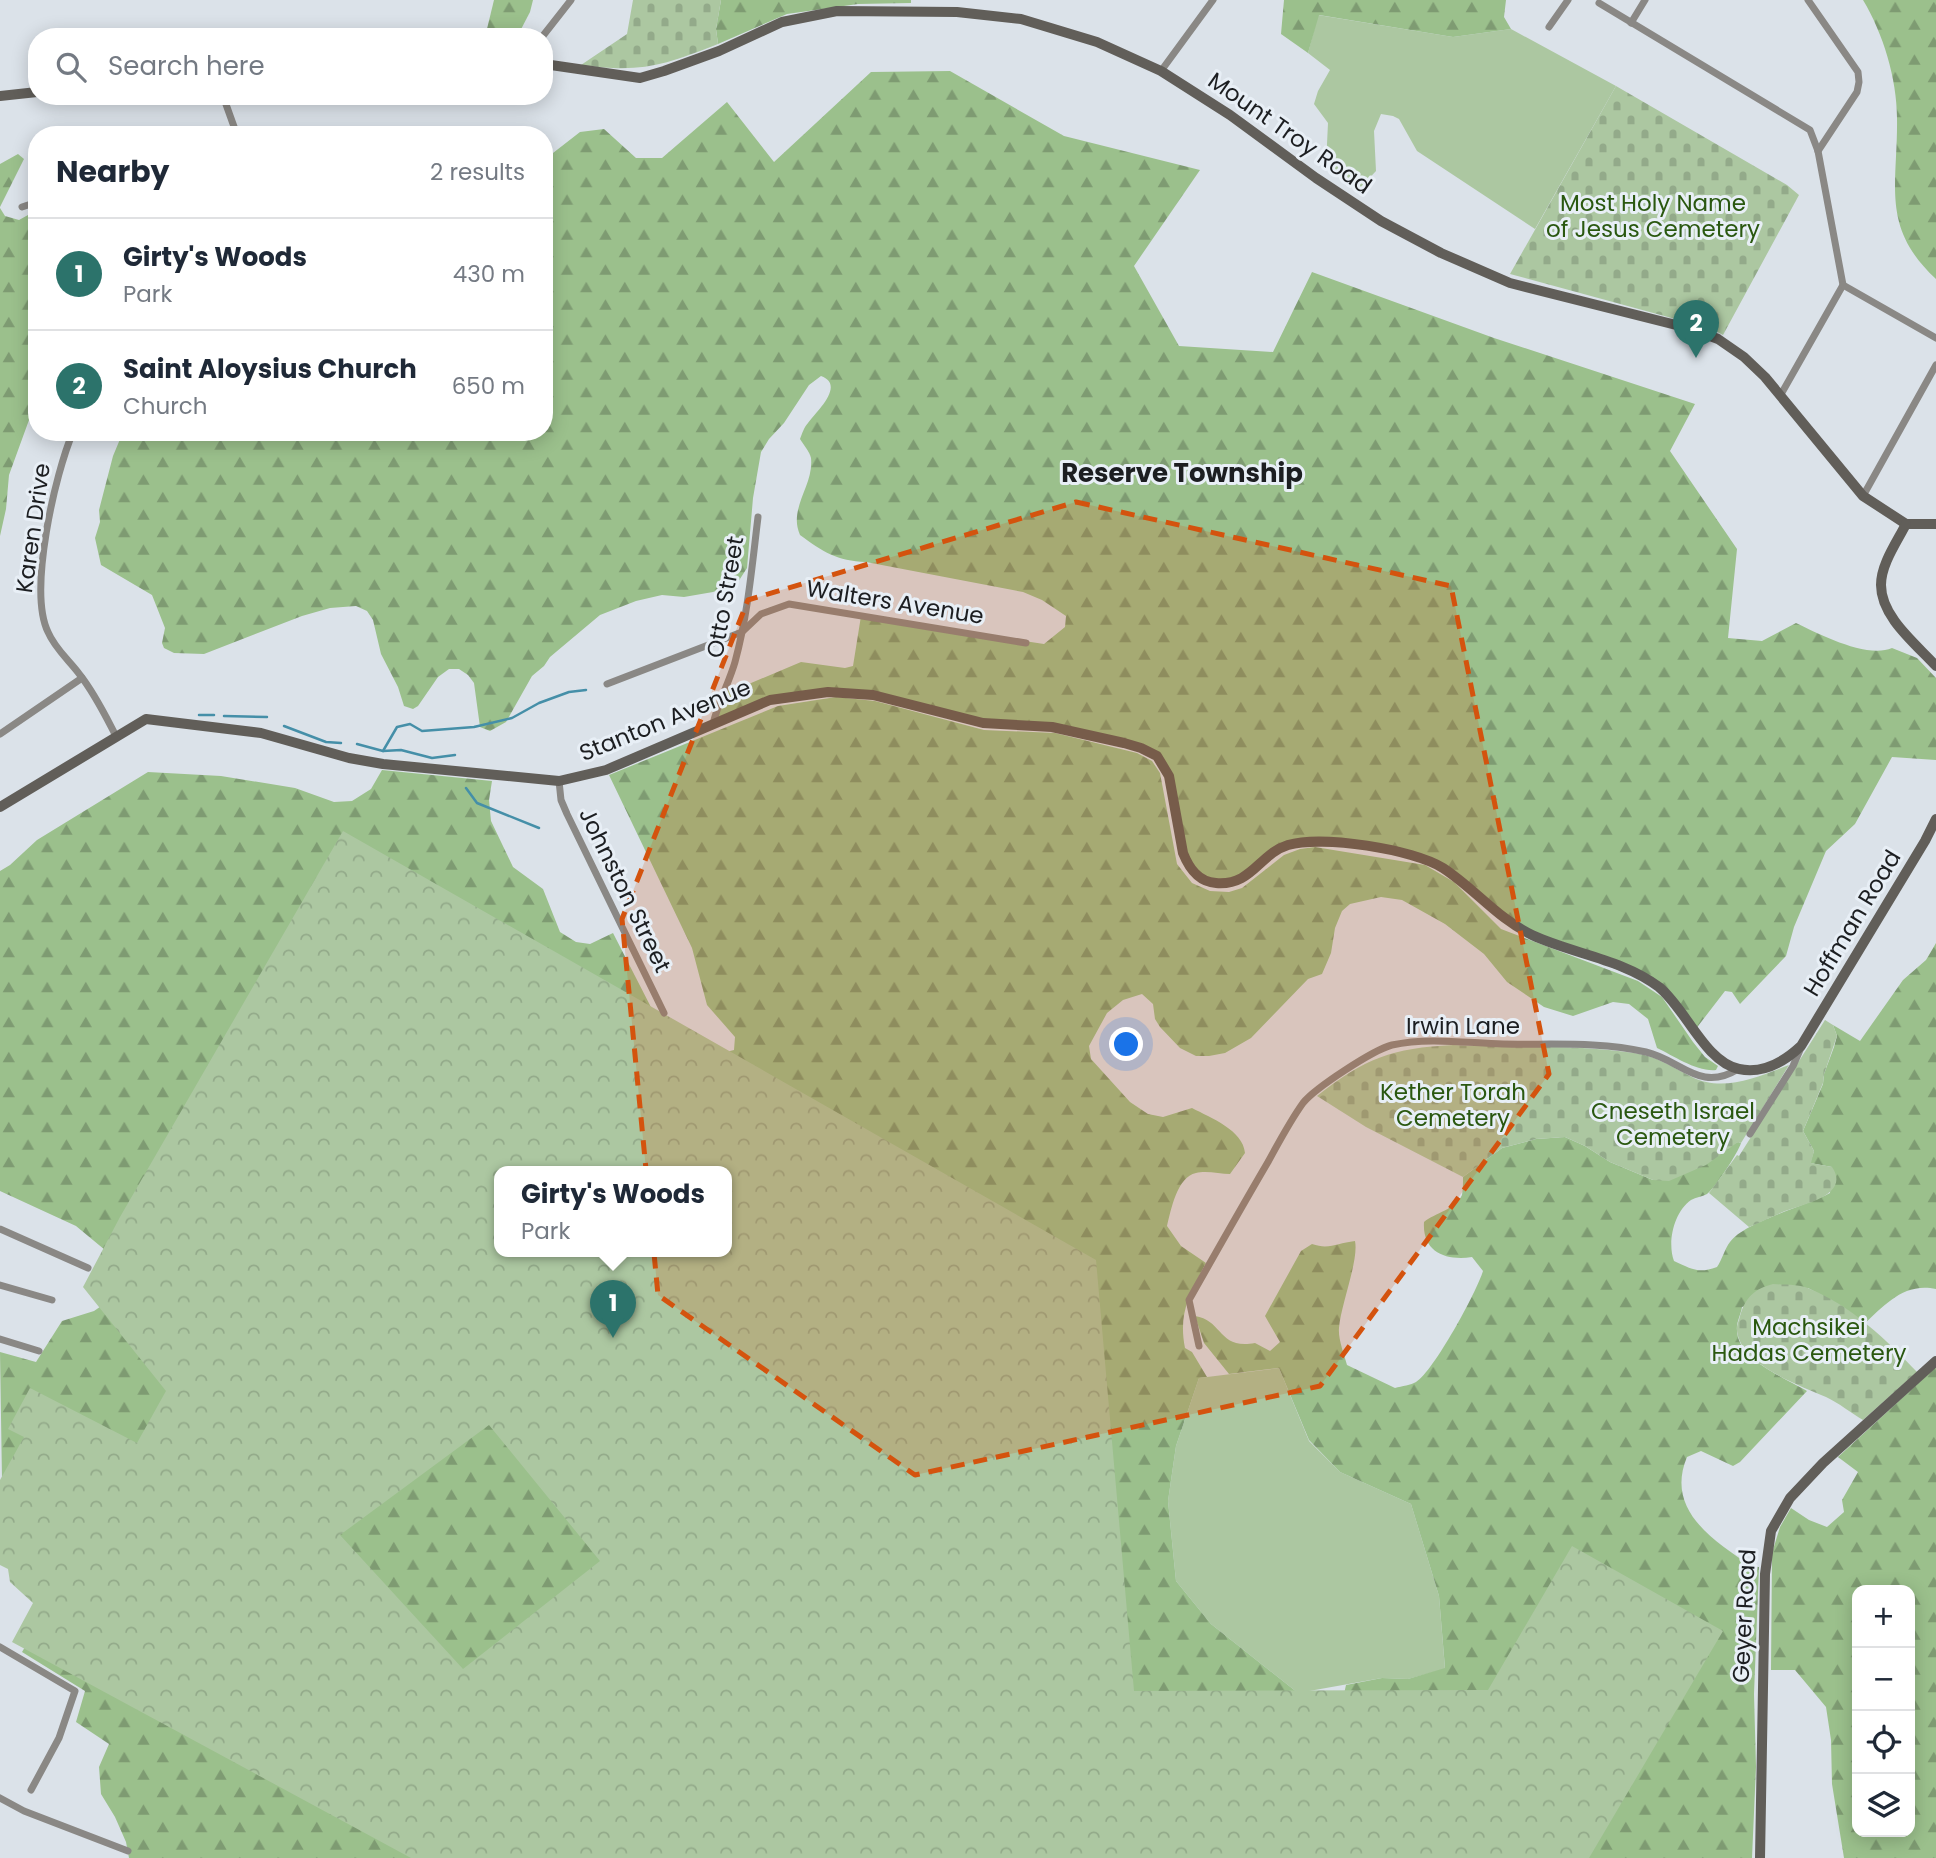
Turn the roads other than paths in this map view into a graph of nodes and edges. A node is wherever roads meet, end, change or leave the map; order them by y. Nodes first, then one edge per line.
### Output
1 (571, 0) edge
2 (1213, 0) edge
3 (1568, 0) edge
4 (1645, 0) edge
5 (1808, 0) edge
6 (1600, 3) dead end
7 (1631, 23) junction
8 (1549, 27) dead end
9 (549, 28) edge
10 (553, 65) edge
11 (1161, 71) junction
12 (28, 93) edge
13 (0, 96) edge
14 (226, 105) edge
15 (234, 126) edge
16 (1818, 151) junction
17 (28, 205) edge
18 (22, 207) dead end
19 (1843, 285) junction
20 (1936, 338) edge
21 (1936, 365) edge
22 (1780, 396) junction
23 (70, 441) edge
24 (1863, 496) junction
25 (758, 517) dead end
26 (1906, 524) junction
27 (1936, 524) edge
28 (742, 632) junction
29 (1026, 643) dead end
30 (1936, 666) edge
31 (82, 678) junction
32 (607, 684) dead end
33 (713, 724) junction
34 (0, 734) edge
35 (116, 736) junction
36 (559, 781) junction
37 (0, 807) edge
38 (1936, 819) edge
39 (664, 1013) dead end
40 (1801, 1046) junction
41 (1738, 1069) junction
42 (1750, 1134) dead end
43 (0, 1229) edge
44 (88, 1268) dead end
45 (0, 1285) edge
46 (52, 1300) dead end
47 (0, 1339) edge
48 (1199, 1346) dead end
49 (39, 1351) dead end
50 (1936, 1361) edge
51 (0, 1647) edge
52 (30, 1790) dead end
53 (0, 1798) edge
54 (128, 1851) dead end
55 (1760, 1858) edge

1 - 9 street
2 - 11 street
3 - 8 street
4 - 7 street
5 - 16 street
6 - 7 street
7 - 16 street
10 - 11 street, Mount Troy Road
11 - 22 street, Mount Troy Road
12 - 13 street
14 - 15 street
16 - 19 street
17 - 18 street
19 - 20 street
19 - 22 street
21 - 24 street
22 - 24 street, Mount Troy Road
23 - 31 street, Karen Drive
24 - 26 street, Mount Troy Road
25 - 28 street, Otto Street
26 - 27 street
26 - 30 street
28 - 29 street, Walters Avenue
28 - 32 street, Walters Avenue
28 - 33 street, Otto Street
31 - 34 street
31 - 35 street, Karen Drive
33 - 36 street, Stanton Avenue
33 - 41 street, Stanton Avenue
35 - 36 street, Stanton Avenue
35 - 37 street, Stanton Avenue
36 - 39 street, Johnston Street
38 - 40 street, Hoffman Road
40 - 41 street, Hoffman Road
40 - 42 street, Hoffman Road
41 - 48 street, Irwin Lane
43 - 44 street
45 - 46 street
47 - 49 street
50 - 55 street, Geyer Road
51 - 52 street
53 - 54 street

